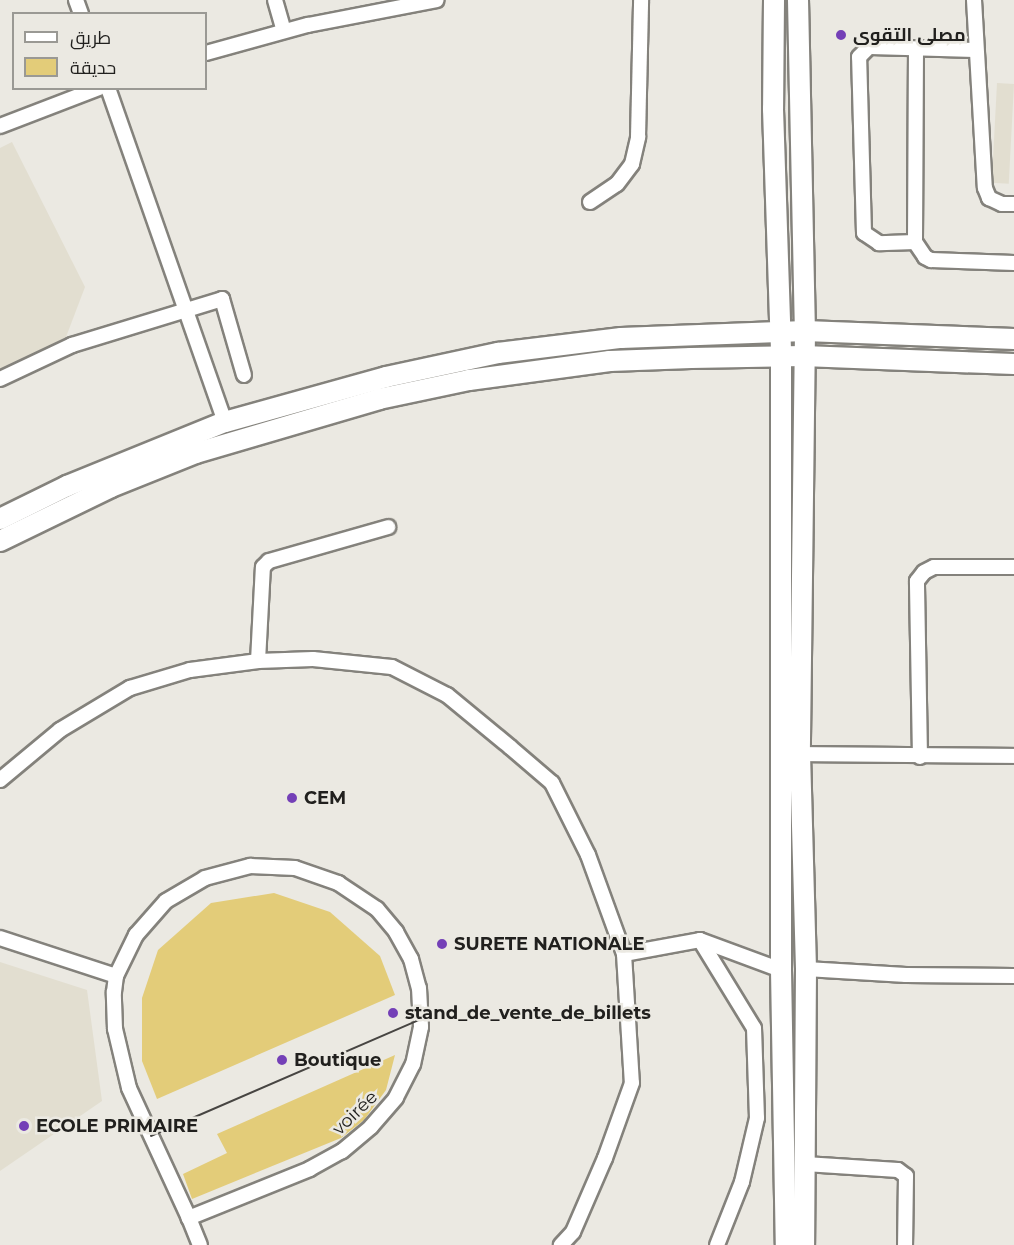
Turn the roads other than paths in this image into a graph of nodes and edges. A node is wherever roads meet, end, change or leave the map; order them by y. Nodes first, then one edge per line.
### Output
1 (275, 0) edge
2 (437, 0) edge
3 (641, 0) edge
4 (774, 0) edge
5 (798, 0) edge
6 (974, 0) edge
7 (284, 31) junction
8 (916, 49) junction
9 (976, 50) junction
10 (207, 53) edge
11 (94, 90) edge
12 (109, 90) edge
13 (0, 126) edge
14 (590, 202) dead end
15 (1014, 204) edge
16 (915, 242) junction
17 (1014, 263) edge
18 (185, 310) junction
19 (805, 331) junction
20 (779, 332) junction
21 (1014, 339) edge
22 (781, 356) junction
23 (803, 356) junction
24 (1014, 364) edge
25 (244, 375) dead end
26 (0, 379) edge
27 (225, 422) junction
28 (0, 519) edge
29 (388, 527) dead end
30 (0, 541) edge
31 (1014, 567) edge
32 (258, 662) junction
33 (800, 754) junction
34 (1014, 756) edge
35 (920, 757) junction
36 (0, 780) edge
37 (0, 938) edge
38 (700, 940) junction
39 (624, 954) junction
40 (806, 969) junction
41 (781, 970) junction
42 (116, 976) junction
43 (1014, 976) edge
44 (805, 1164) junction
45 (189, 1218) junction
46 (200, 1245) edge
47 (561, 1245) edge
48 (717, 1245) edge
49 (786, 1245) edge
50 (804, 1245) edge
51 (905, 1245) edge

1 - 7 street
2 - 7 street
3 - 14 street
4 - 20 main road
5 - 19 main road
6 - 9 street
7 - 10 street
8 - 9 street
8 - 16 street
8 - 16 street
9 - 15 street
11 - 13 street
12 - 18 street
16 - 17 street
18 - 25 street
18 - 26 street
18 - 27 street
19 - 20 main road
19 - 21 main road
19 - 23 main road
20 - 22 main road
20 - 27 main road
22 - 23 main road
22 - 30 main road
22 - 41 main road
23 - 24 main road
23 - 33 main road
27 - 28 main road
29 - 32 street
31 - 35 street
32 - 36 street
32 - 39 street
33 - 35 street
33 - 40 main road
34 - 35 street
37 - 42 street
38 - 39 street
38 - 41 street
38 - 48 street
39 - 47 street
40 - 43 street
40 - 44 main road
41 - 49 main road
42 - 45 street, voirée
42 - 45 street, voirée
44 - 50 main road
44 - 51 street
45 - 46 street

